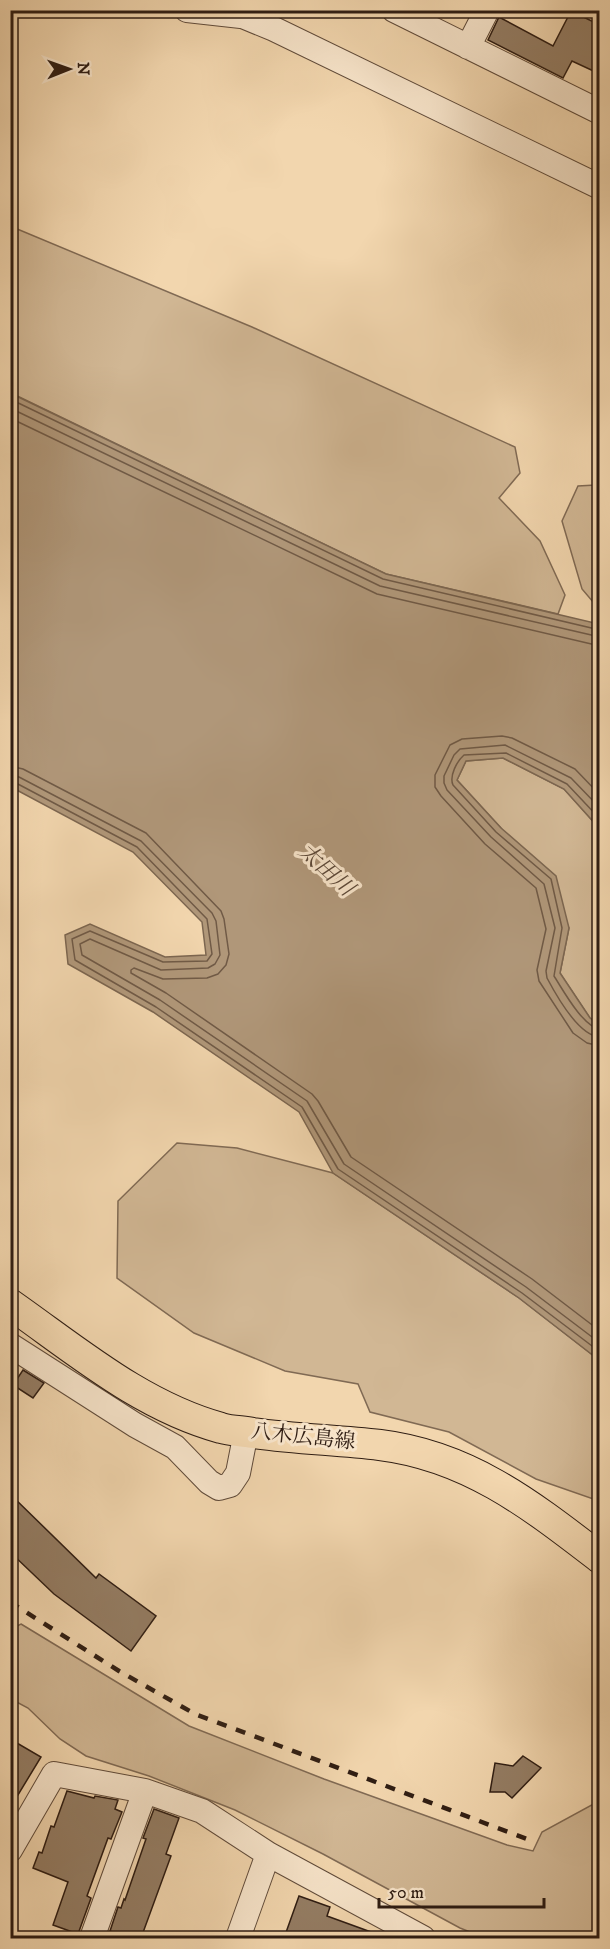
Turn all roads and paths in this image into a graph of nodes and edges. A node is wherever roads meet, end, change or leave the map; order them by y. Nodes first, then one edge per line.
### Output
1 (187, 10) edge
2 (394, 10) edge
3 (487, 10) edge
4 (234, 12) edge
5 (278, 20) edge
6 (468, 47) junction
7 (600, 112) edge
8 (600, 187) edge
9 (10, 1304) edge
10 (10, 1345) edge
11 (246, 1432) junction
12 (600, 1558) edge
13 (145, 1791) junction
14 (10, 1850) edge
15 (268, 1854) junction
16 (387, 1929) edge
17 (93, 1938) edge
18 (238, 1938) edge
19 (423, 1938) edge

1 - 4 street
2 - 6 street
3 - 6 street
4 - 5 street
5 - 8 street
6 - 7 street
9 - 11 main road, 八木広島線
10 - 11 street
11 - 12 main road, 八木広島線
13 - 14 street
13 - 15 street
13 - 17 street
15 - 16 street
15 - 18 street
16 - 19 street

